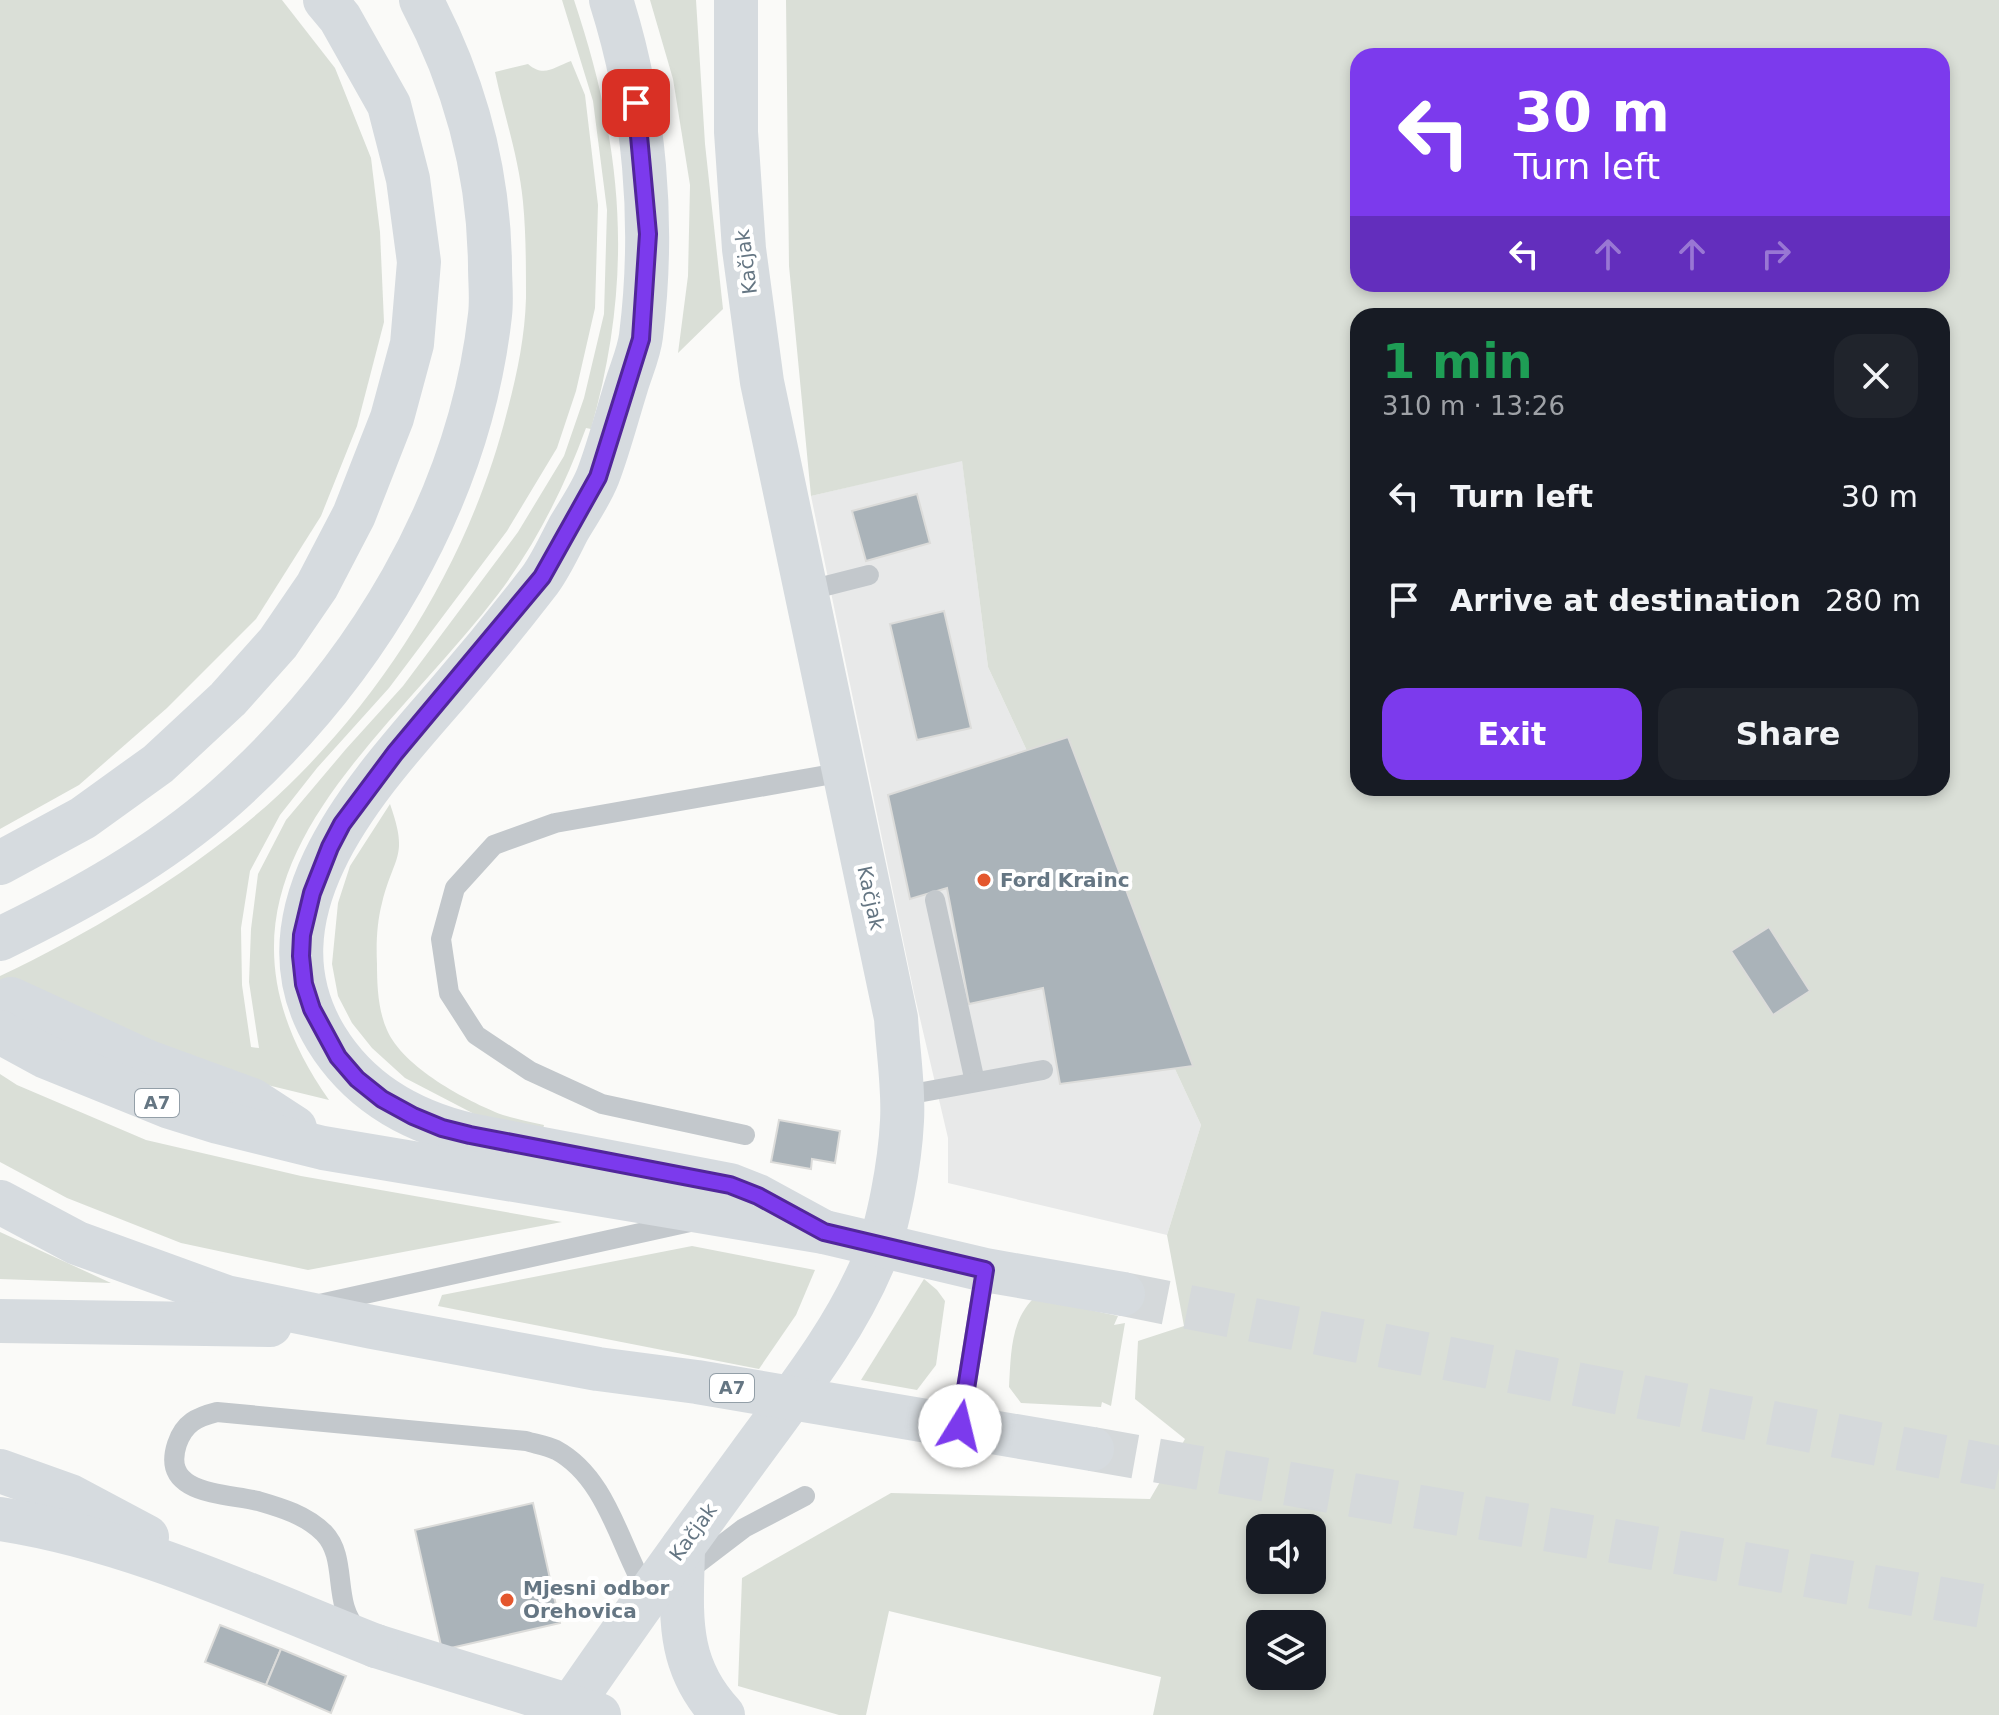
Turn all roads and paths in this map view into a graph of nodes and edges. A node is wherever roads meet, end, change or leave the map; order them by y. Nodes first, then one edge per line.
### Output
1 (325, 0) edge
2 (421, 0) edge
3 (611, 0) edge
4 (736, 0) edge
5 (869, 575) dead end
6 (806, 591) junction
7 (844, 772) junction
8 (0, 863) edge
9 (935, 900) dead end
10 (0, 939) edge
11 (5, 1016) edge
12 (1043, 1070) dead end
13 (975, 1082) junction
14 (901, 1096) junction
15 (745, 1135) dead end
16 (0, 1202) edge
17 (721, 1215) junction
18 (824, 1232) junction
19 (985, 1270) junction
20 (1123, 1294) tunnel mouth
21 (292, 1310) junction
22 (0, 1321) edge
23 (372, 1327) junction
24 (960, 1426) junction
25 (1092, 1449) tunnel mouth
26 (0, 1471) edge
27 (805, 1496) dead end
28 (0, 1519) edge
29 (671, 1572) junction
30 (208, 1580) junction
31 (376, 1646) junction
32 (578, 1712) edge
33 (723, 1715) edge

1 - 8 main road
2 - 10 main road
3 - 18 main road
4 - 6 main road, Kačjak
5 - 6 lane
6 - 7 main road, Kačjak
7 - 14 main road, Kačjak
7 - 15 lane
9 - 13 lane
11 - 17 main road, A7
12 - 13 lane
13 - 14 lane
14 - 29 main road, Kačjak
16 - 21 main road, A7
17 - 18 main road, A7
17 - 21 lane
18 - 19 main road, A7
19 - 20 main road, A7
19 - 24 lane
21 - 23 main road, A7
22 - 23 main road
23 - 24 main road, A7
24 - 25 main road, A7
26 - 30 main road
27 - 29 lane
28 - 30 main road
29 - 31 lane
29 - 32 main road, Kačjak
29 - 33 main road
30 - 31 main road
31 - 32 main road

